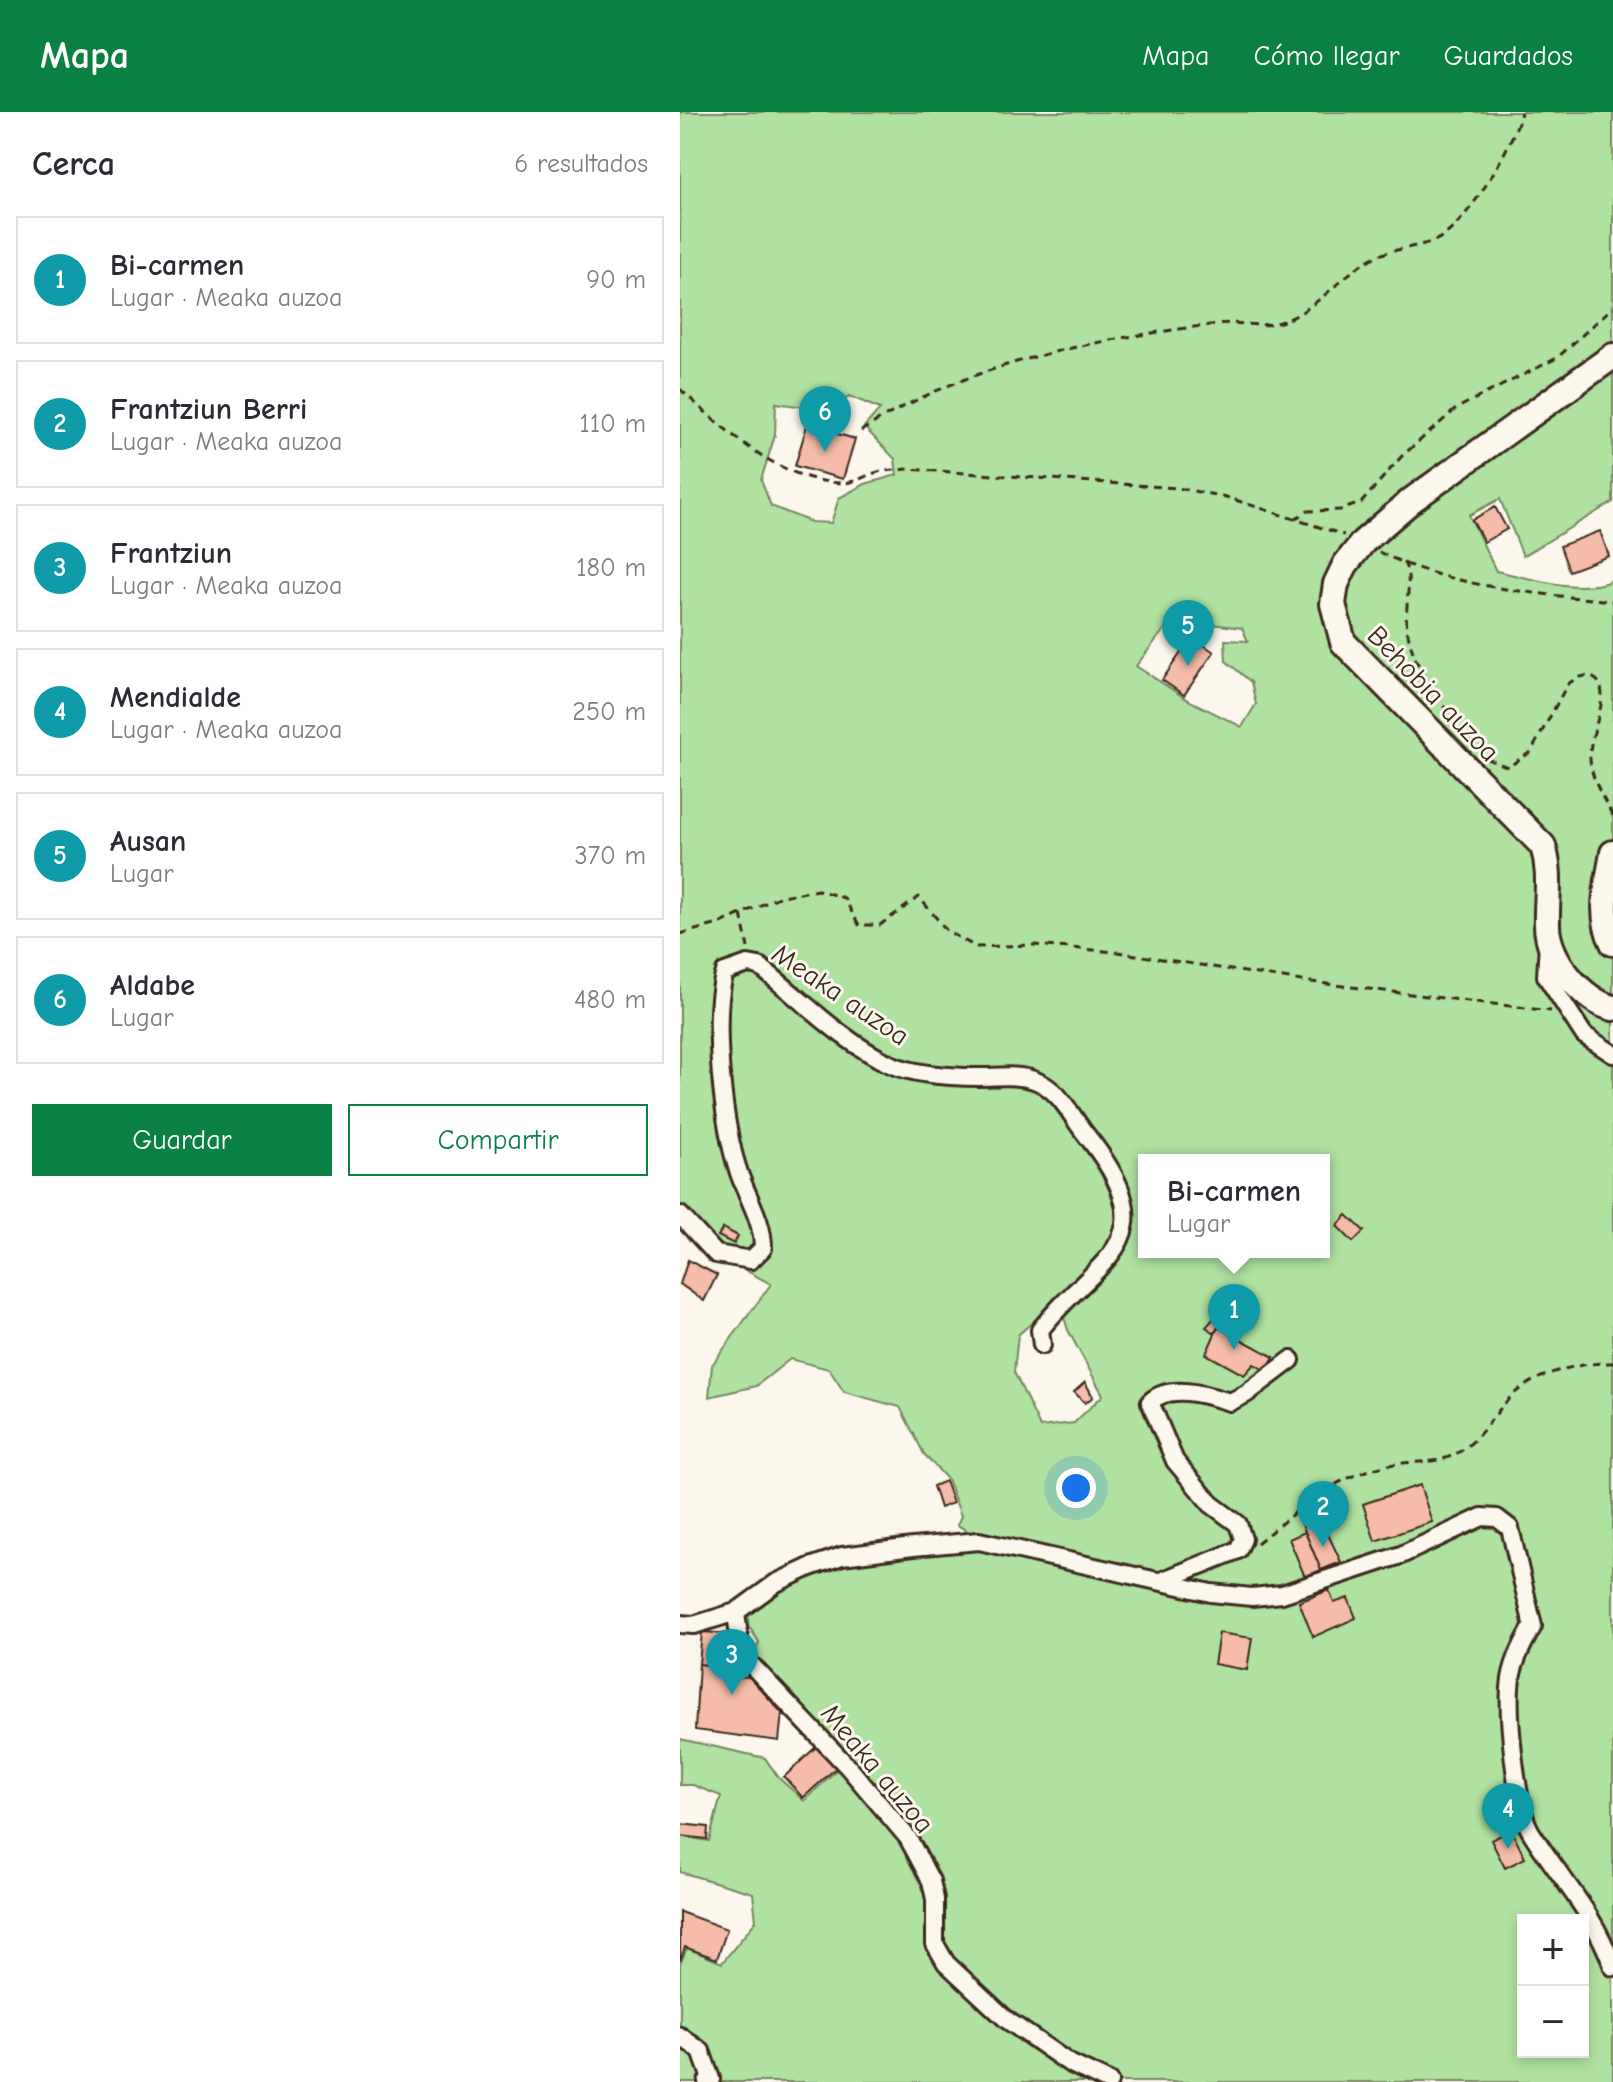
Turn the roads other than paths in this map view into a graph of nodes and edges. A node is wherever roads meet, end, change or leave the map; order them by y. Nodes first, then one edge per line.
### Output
1 (1613, 356) edge
2 (1613, 853) edge
3 (1549, 940) junction
4 (1613, 943) edge
5 (1613, 1008) edge
6 (1613, 1054) edge
7 (680, 1215) edge
8 (1042, 1345) dead end
9 (1291, 1360) dead end
10 (1161, 1581) junction
11 (736, 1612) junction
12 (680, 1624) edge
13 (1613, 1967) edge
14 (680, 2036) edge
15 (707, 2082) edge
16 (1109, 2082) edge

1 - 3 street, Behobia auzoa
2 - 4 street
3 - 5 street
3 - 6 street
7 - 8 street, Meaka auzoa
9 - 10 street
10 - 11 street
10 - 13 street
11 - 12 street
11 - 16 street, Meaka auzoa
14 - 15 street

